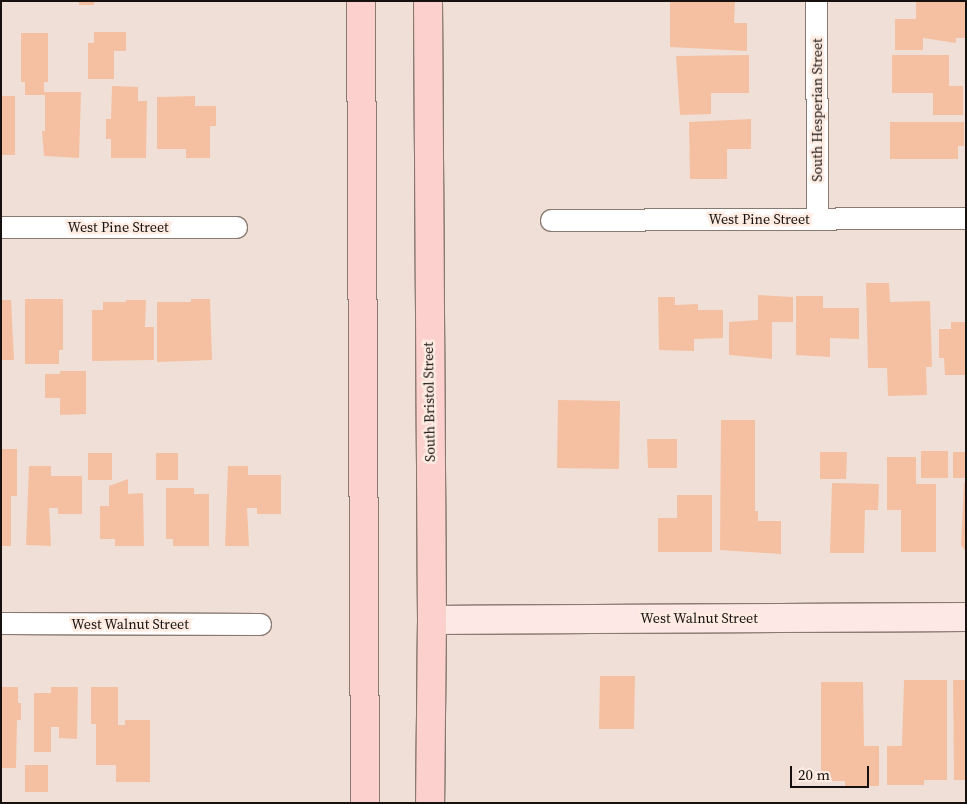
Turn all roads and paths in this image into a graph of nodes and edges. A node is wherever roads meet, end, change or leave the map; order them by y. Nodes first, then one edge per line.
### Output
1 (361, 1) edge
2 (428, 1) edge
3 (816, 1) edge
4 (966, 218) edge
5 (817, 219) junction
6 (552, 220) dead end
7 (236, 226) dead end
8 (1, 227) edge
9 (966, 617) edge
10 (432, 620) junction
11 (1, 623) edge
12 (260, 624) dead end
13 (365, 803) edge
14 (430, 803) edge

1 - 13 main road
2 - 10 main road, South Bristol Street
3 - 5 street, South Hesperian Street
4 - 5 street, West Pine Street
5 - 6 street, West Pine Street
7 - 8 street, West Pine Street
9 - 10 street, West Walnut Street
10 - 14 main road, South Bristol Street
11 - 12 street, West Walnut Street

